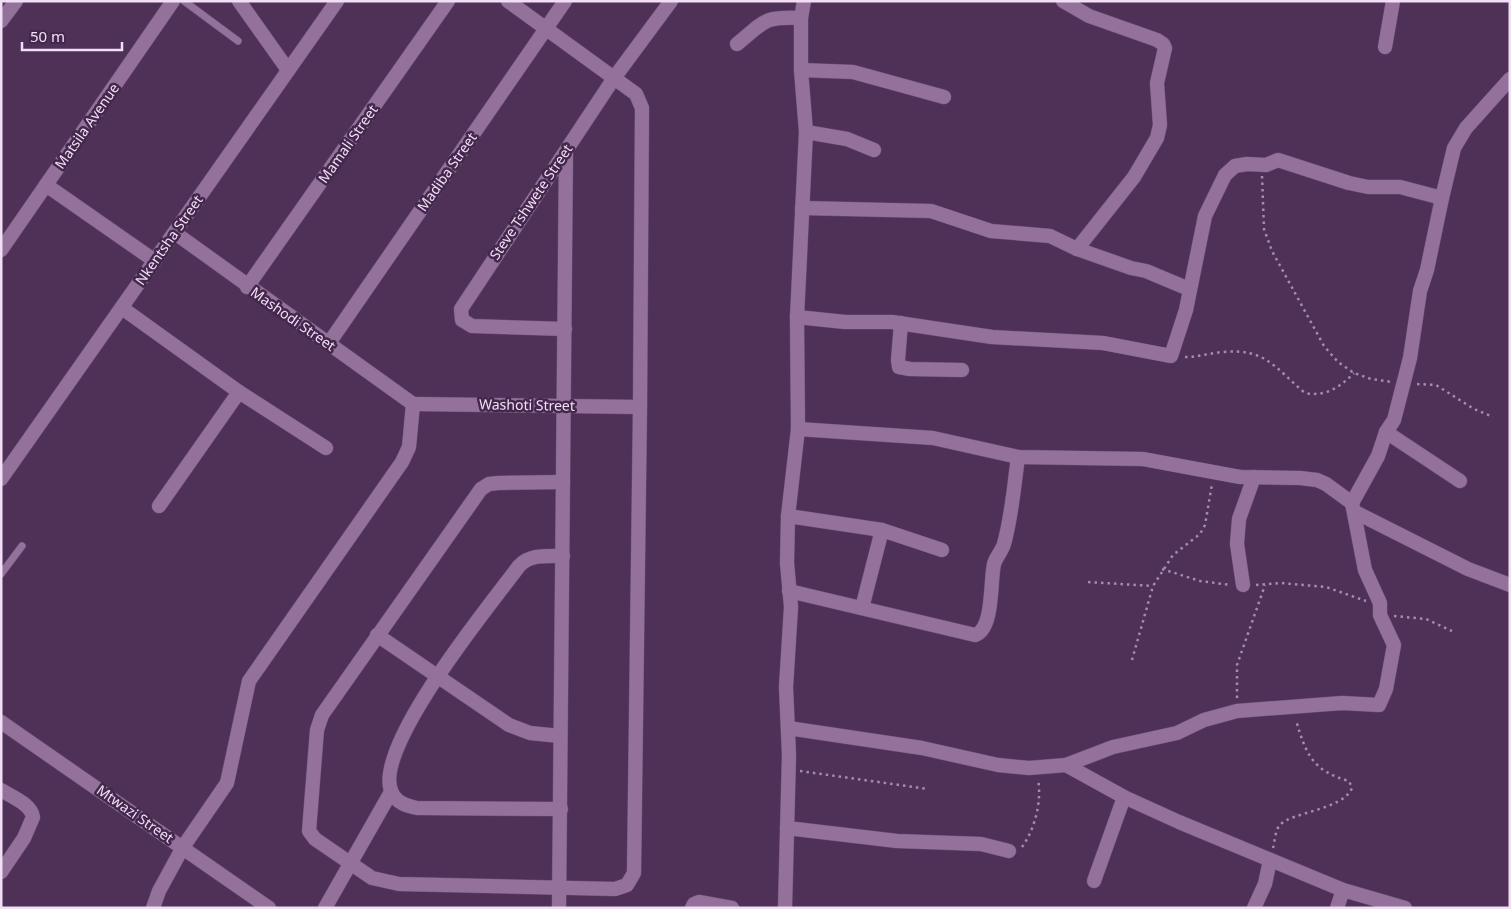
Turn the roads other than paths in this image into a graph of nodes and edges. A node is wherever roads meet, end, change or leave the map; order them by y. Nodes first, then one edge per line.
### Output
1 (16, 1) edge
2 (172, 1) edge
3 (184, 1) edge
4 (337, 1) edge
5 (448, 1) edge
6 (508, 1) edge
7 (565, 1) edge
8 (671, 1) edge
9 (804, 1) edge
10 (1063, 1) edge
11 (1393, 1) edge
12 (244, 3) edge
13 (801, 18) junction
14 (1, 21) edge
15 (546, 28) junction
16 (238, 41) dead end
17 (737, 44) dead end
18 (1385, 47) dead end
19 (288, 70) junction
20 (801, 70) junction
21 (614, 78) junction
22 (1510, 79) edge
23 (944, 97) dead end
24 (806, 132) junction
25 (874, 150) dead end
26 (566, 151) junction
27 (46, 185) junction
28 (1442, 198) junction
29 (802, 208) junction
30 (175, 233) junction
31 (1077, 249) junction
32 (1, 250) edge
33 (155, 261) junction
34 (247, 287) junction
35 (1189, 289) junction
36 (122, 308) junction
37 (798, 317) junction
38 (901, 323) junction
39 (565, 329) junction
40 (329, 343) junction
41 (962, 370) dead end
42 (239, 392) junction
43 (413, 404) junction
44 (564, 406) junction
45 (640, 407) junction
46 (798, 429) junction
47 (1386, 432) junction
48 (326, 448) dead end
49 (1018, 457) junction
50 (1254, 477) junction
51 (1, 479) edge
52 (1460, 481) dead end
53 (563, 482) junction
54 (159, 506) dead end
55 (1353, 508) junction
56 (788, 516) junction
57 (882, 530) junction
58 (22, 546) dead end
59 (942, 550) dead end
60 (563, 556) junction
61 (1, 574) edge
62 (1243, 585) road end
63 (1510, 585) edge
64 (789, 591) junction
65 (862, 608) junction
66 (377, 635) junction
67 (438, 676) junction
68 (1, 722) edge
69 (788, 728) junction
70 (560, 736) junction
71 (1066, 765) junction
72 (1, 790) edge
73 (391, 792) junction
74 (1124, 797) junction
75 (561, 809) junction
76 (787, 828) junction
77 (184, 847) junction
78 (1009, 851) road end
79 (1270, 860) junction
80 (352, 864) junction
81 (1, 872) edge
82 (1094, 881) dead end
83 (559, 888) junction
84 (1343, 890) junction
85 (152, 908) edge
86 (269, 908) edge
87 (325, 908) edge
88 (559, 908) edge
89 (692, 908) edge
90 (732, 908) edge
91 (785, 908) edge
92 (1254, 908) edge
93 (1337, 908) edge
94 (1405, 908) edge

1 - 14 street
2 - 27 street, Matsila Avenue
3 - 16 lane
4 - 19 street, Nkentsha Street
5 - 34 street, Mamali Street
6 - 15 street
7 - 15 street, Madiba Street
8 - 21 street, Steve Tshwete Street
9 - 13 street
10 - 31 street
11 - 18 street
12 - 19 street
13 - 17 street
13 - 20 street
15 - 21 street
15 - 40 street, Madiba Street
19 - 30 street, Nkentsha Street
20 - 23 street
20 - 24 street
21 - 26 street, Steve Tshwete Street
21 - 45 street
22 - 28 street
24 - 25 street
24 - 29 street
26 - 39 street
26 - 39 street, Steve Tshwete Street
27 - 32 street, Matsila Avenue
27 - 33 street
28 - 35 street
28 - 47 street
29 - 31 street
29 - 37 street
30 - 33 street, Nkentsha Street
30 - 34 street, Mashodi Street
31 - 35 street
33 - 36 street, Nkentsha Street
34 - 40 street, Mashodi Street
35 - 38 street
36 - 42 street
36 - 51 street, Nkentsha Street
37 - 38 street
37 - 46 street
38 - 41 street
39 - 44 street
40 - 43 street, Mashodi Street
42 - 48 street
42 - 54 street
43 - 44 street, Washoti Street
43 - 77 street
44 - 45 street, Washoti Street
44 - 53 street
45 - 83 street
46 - 49 street
46 - 56 street
47 - 52 street
47 - 55 street
49 - 50 street
49 - 65 street
50 - 55 street
50 - 62 street
53 - 60 street
53 - 66 street
55 - 63 street
55 - 71 street
56 - 57 street
56 - 64 street
57 - 59 street
57 - 65 street
58 - 61 lane
60 - 67 street
60 - 70 street
64 - 65 street
64 - 69 street
66 - 67 street
66 - 80 street
67 - 70 street
67 - 73 street
68 - 77 street, Mtwazi Street
69 - 71 street
69 - 76 street
70 - 75 street
71 - 74 street
72 - 81 street
73 - 75 street
73 - 80 street
74 - 79 street
74 - 82 street
75 - 83 street
76 - 78 street
76 - 91 street
77 - 85 street
77 - 86 street, Mtwazi Street
79 - 84 street
79 - 92 street
80 - 83 street
80 - 87 street
83 - 88 street
84 - 93 street
84 - 94 street
89 - 90 street

